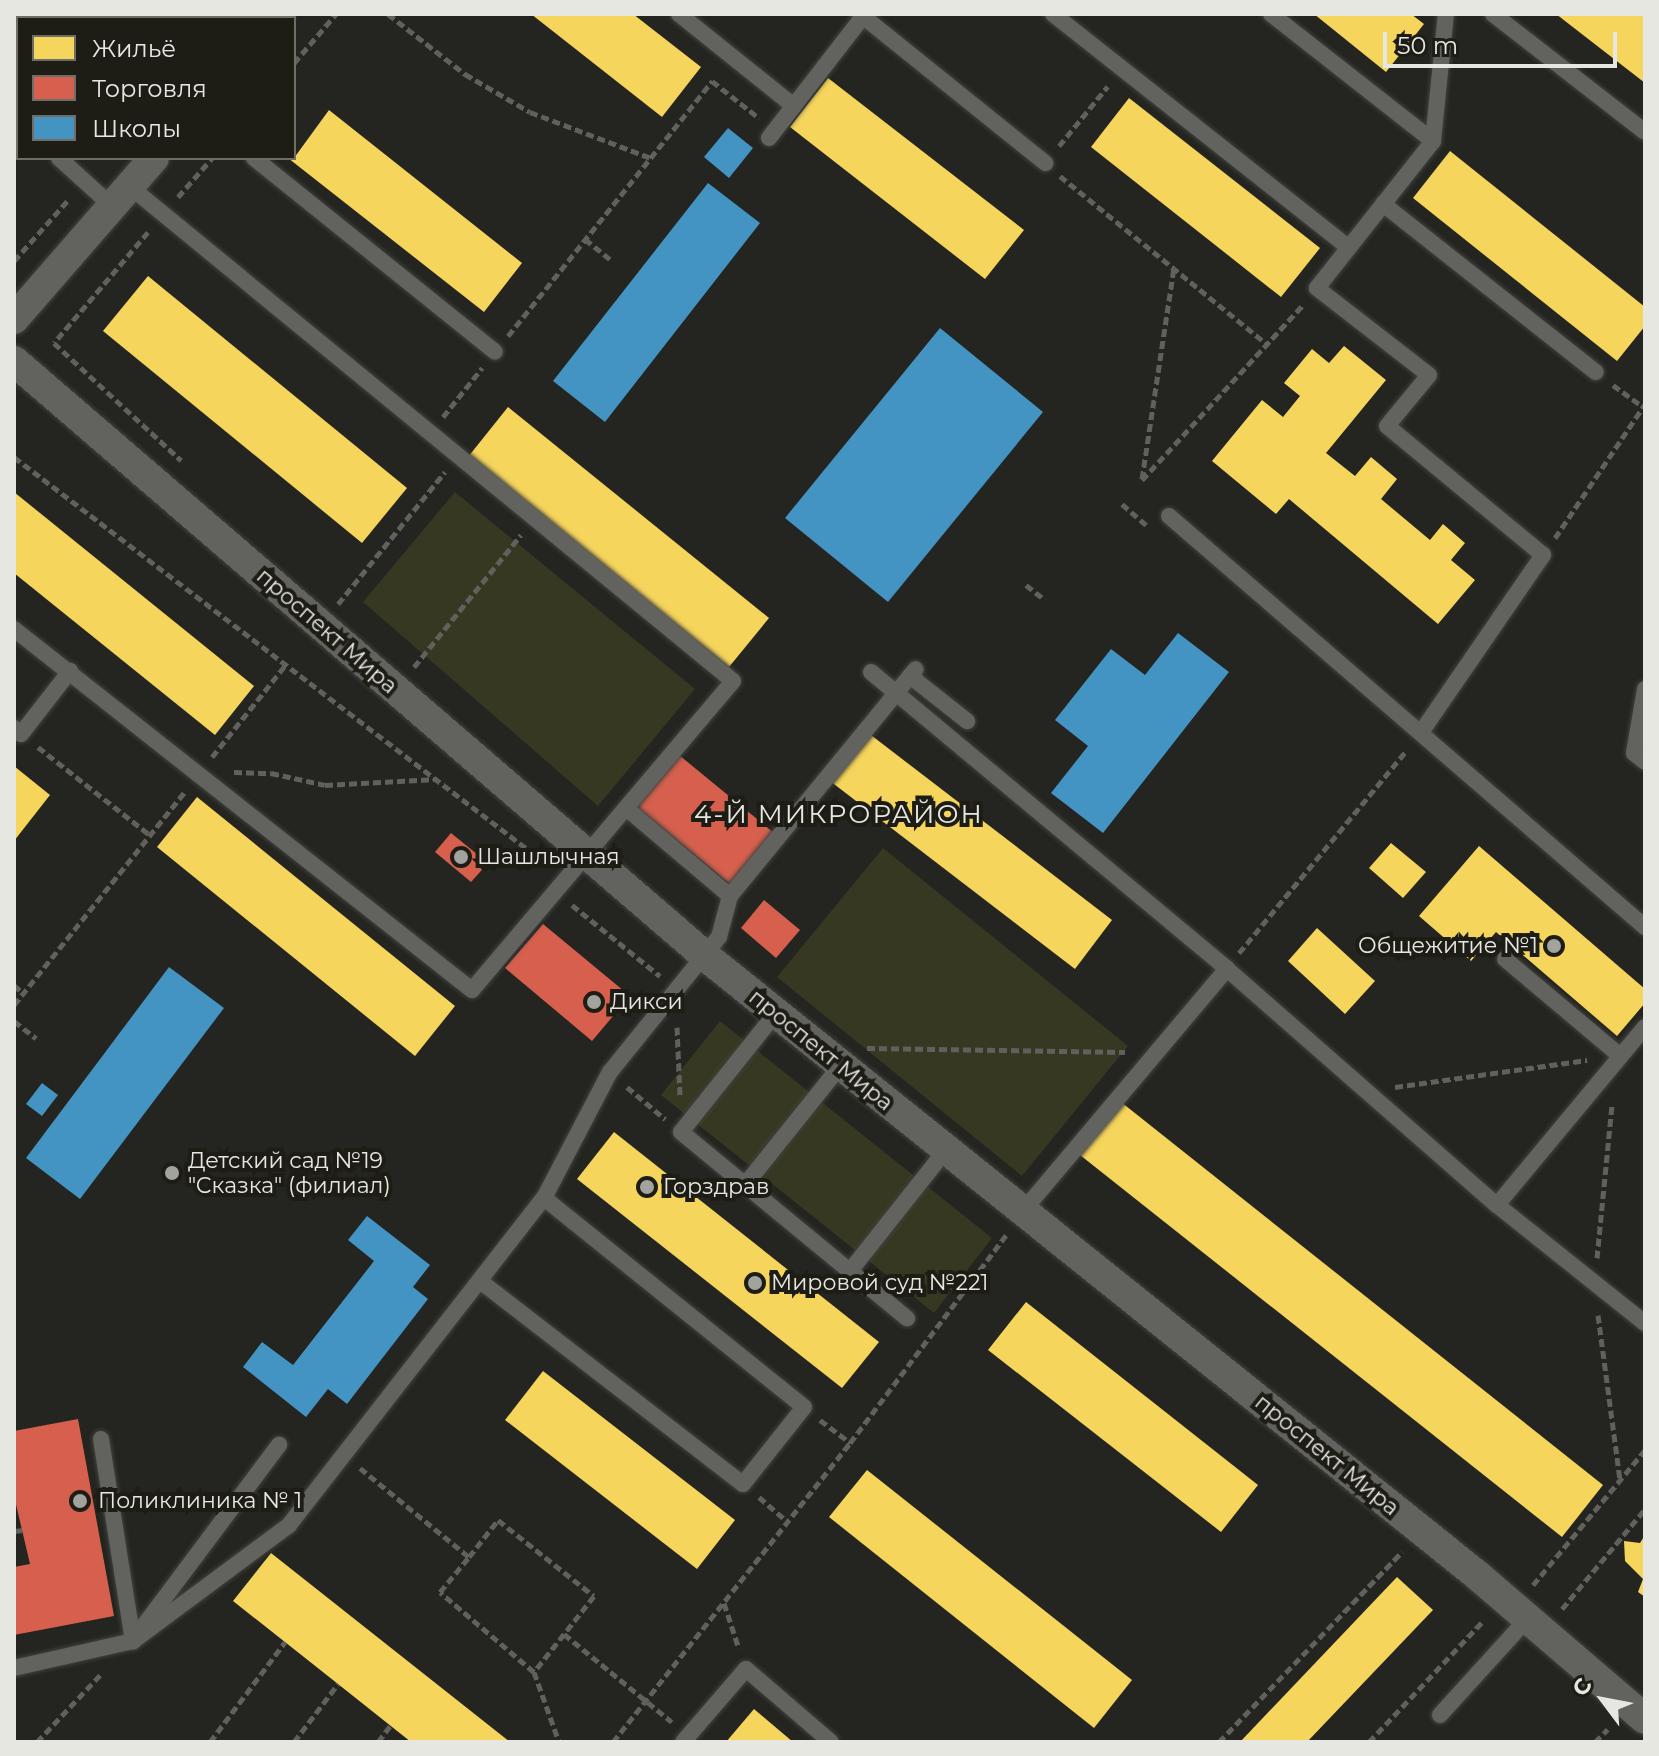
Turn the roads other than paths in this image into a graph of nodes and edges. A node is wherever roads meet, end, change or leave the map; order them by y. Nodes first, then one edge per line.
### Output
1 (679, 14) edge
2 (1053, 14) edge
3 (1271, 14) edge
4 (1446, 14) edge
5 (1493, 14) edge
6 (863, 15) edge
7 (794, 106) junction
8 (1645, 132) edge
9 (772, 134) road end
10 (1433, 141) junction
11 (61, 160) edge
12 (152, 160) edge
13 (256, 160) edge
14 (1045, 163) road end
15 (121, 196) junction
16 (1383, 204) junction
17 (1349, 248) junction
18 (14, 319) edge
19 (495, 352) road end
20 (14, 361) edge
21 (1596, 372) road end
22 (1169, 516) dead end
23 (14, 629) edge
24 (70, 671) junction
25 (871, 672) dead end
26 (1645, 689) edge
27 (896, 694) junction
28 (967, 721) dead end
29 (18, 731) edge
30 (1422, 731) junction
31 (1645, 762) edge
32 (626, 808) junction
33 (586, 855) junction
34 (730, 896) junction
35 (1645, 927) edge
36 (704, 955) junction
37 (1505, 959) dead end
38 (1227, 969) junction
39 (776, 1013) junction
40 (1645, 1027) edge
41 (1619, 1055) junction
42 (849, 1057) junction
43 (946, 1150) junction
44 (745, 1185) junction
45 (544, 1198) junction
46 (1497, 1205) junction
47 (1023, 1211) junction
48 (850, 1271) junction
49 (480, 1281) junction
50 (907, 1318) dead end
51 (1645, 1323) edge
52 (101, 1439) dead end
53 (279, 1445) dead end
54 (1528, 1618) junction
55 (133, 1641) junction
56 (14, 1668) edge
57 (1440, 1715) dead end
58 (1645, 1719) edge
59 (686, 1739) edge
60 (831, 1742) edge

1 - 7 lane
2 - 17 lane
3 - 10 lane
4 - 10 lane
5 - 8 lane
6 - 7 lane
6 - 14 lane
7 - 9 lane
10 - 16 lane
11 - 15 lane
12 - 15 street
13 - 19 lane
15 - 18 street
15 - 32 lane
16 - 17 lane
16 - 21 lane
17 - 30 lane
20 - 33 street, проспект Мира
22 - 30 lane
23 - 24 lane
24 - 29 lane
24 - 33 lane
25 - 27 lane
26 - 31 lane
27 - 28 lane
27 - 34 lane
27 - 38 lane
30 - 35 lane
32 - 33 lane
32 - 34 lane
33 - 36 street, проспект Мира
34 - 36 lane
36 - 39 street, проспект Мира
36 - 45 lane
37 - 41 lane
38 - 46 lane
38 - 47 lane
39 - 42 street, проспект Мира
39 - 44 lane
40 - 41 lane
41 - 46 lane
42 - 43 street, проспект Мира
42 - 44 lane
43 - 47 street, проспект Мира
43 - 48 lane
44 - 48 lane
45 - 49 lane
45 - 49 lane
46 - 51 lane
47 - 54 street, проспект Мира
48 - 50 lane
49 - 55 lane
52 - 55 lane
53 - 55 lane
54 - 57 lane
54 - 58 street, проспект Мира
55 - 56 lane
59 - 60 lane

